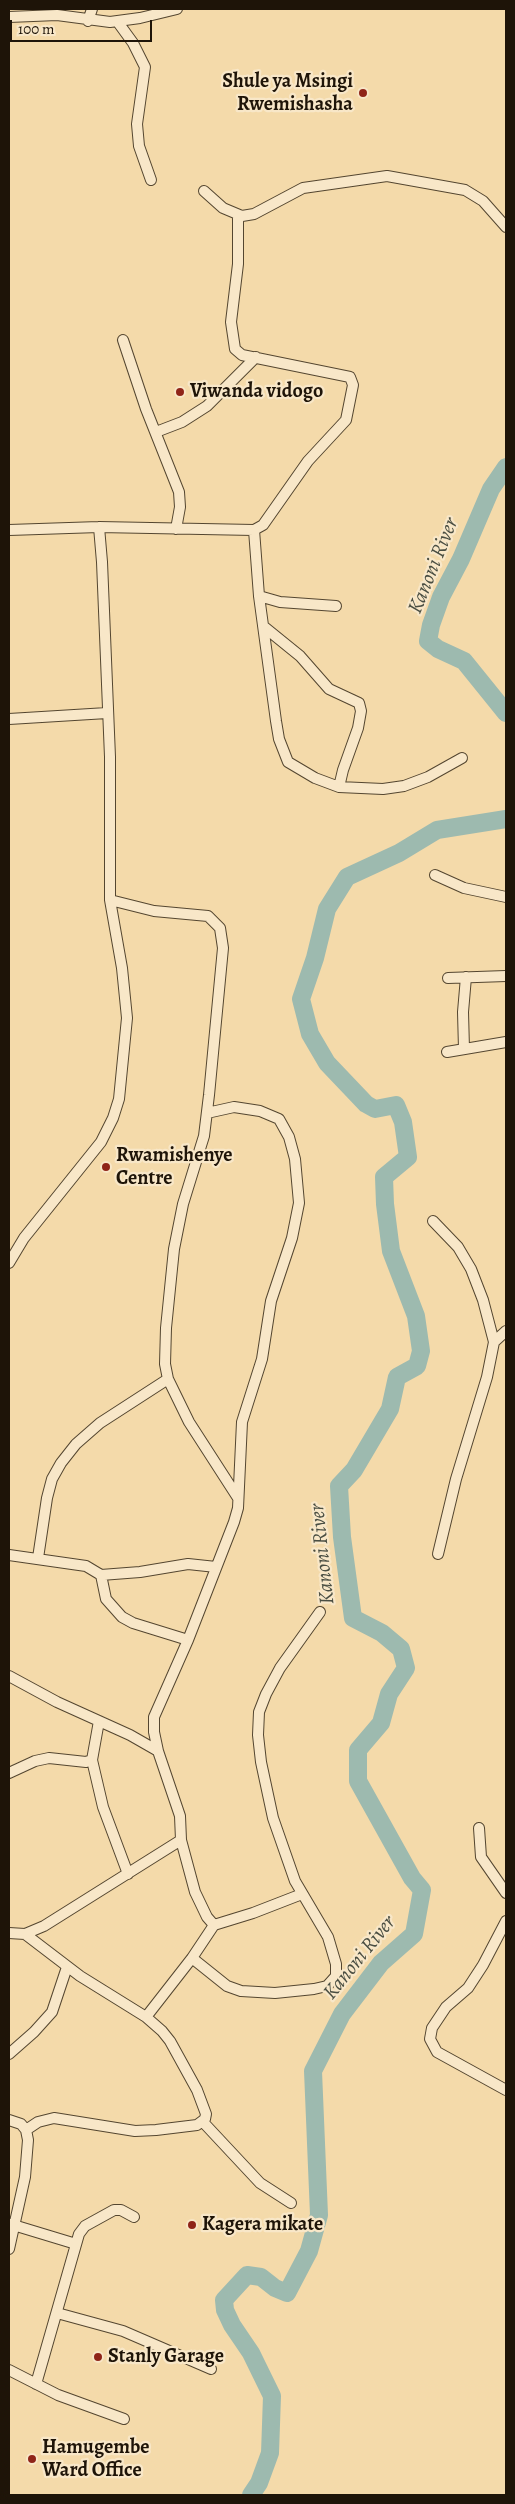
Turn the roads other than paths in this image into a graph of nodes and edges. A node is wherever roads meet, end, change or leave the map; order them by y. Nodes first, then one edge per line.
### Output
1 (92, 9) edge
2 (177, 9) edge
3 (9, 17) edge
4 (88, 21) junction
5 (117, 21) junction
6 (151, 180) dead end
7 (204, 190) dead end
8 (238, 216) junction
9 (506, 228) edge
10 (124, 340) dead end
11 (256, 358) junction
12 (156, 432) junction
13 (99, 527) junction
14 (176, 529) junction
15 (9, 530) edge
16 (254, 530) junction
17 (260, 596) junction
18 (336, 606) dead end
19 (263, 626) junction
20 (107, 713) junction
21 (9, 719) edge
22 (462, 758) dead end
23 (339, 787) junction
24 (435, 875) dead end
25 (506, 898) edge
26 (110, 900) junction
27 (506, 976) edge
28 (466, 977) junction
29 (448, 978) dead end
30 (506, 1042) edge
31 (464, 1049) junction
32 (447, 1052) dead end
33 (207, 1112) junction
34 (433, 1221) dead end
35 (9, 1263) edge
36 (506, 1330) edge
37 (494, 1342) junction
38 (168, 1379) junction
39 (238, 1498) junction
40 (438, 1554) dead end
41 (9, 1555) edge
42 (38, 1558) junction
43 (216, 1567) junction
44 (102, 1576) junction
45 (320, 1612) dead end
46 (188, 1640) junction
47 (9, 1676) edge
48 (99, 1721) junction
49 (158, 1751) junction
50 (92, 1760) junction
51 (9, 1773) edge
52 (479, 1828) dead end
53 (181, 1840) junction
54 (128, 1874) junction
55 (506, 1893) edge
56 (302, 1894) junction
57 (506, 1921) edge
58 (214, 1925) junction
59 (9, 1933) edge
60 (25, 1934) junction
61 (192, 1958) junction
62 (68, 1967) junction
63 (146, 2017) junction
64 (9, 2054) edge
65 (506, 2090) edge
66 (9, 2120) edge
67 (202, 2122) junction
68 (26, 2130) junction
69 (291, 2203) dead end
70 (134, 2217) dead end
71 (12, 2225) edge
72 (76, 2244) junction
73 (9, 2250) edge
74 (57, 2313) junction
75 (211, 2369) dead end
76 (9, 2370) edge
77 (36, 2384) junction
78 (124, 2419) dead end

1 - 4 street
2 - 5 street
3 - 4 street
4 - 5 street
5 - 6 street
7 - 8 street
8 - 9 street
8 - 11 street
10 - 12 street
11 - 12 street
11 - 16 street
12 - 14 street
13 - 14 street
13 - 15 street
13 - 20 street
14 - 16 street
16 - 17 street
17 - 18 street
17 - 19 street
19 - 23 street
19 - 23 street
20 - 21 street
20 - 26 street
22 - 23 street
24 - 25 street
26 - 33 street
26 - 35 street
27 - 28 street
28 - 29 street
28 - 31 street
30 - 31 street
31 - 32 street
33 - 38 street
33 - 39 street
34 - 37 street
36 - 37 street
37 - 40 street
38 - 39 street
38 - 42 street
39 - 43 street
41 - 42 street
42 - 44 street
43 - 44 street
43 - 46 street
44 - 46 street
45 - 56 street
46 - 49 street
47 - 48 street
48 - 49 street
48 - 50 street
49 - 53 street
50 - 51 street
50 - 54 street
52 - 55 street
53 - 54 street
53 - 58 street
54 - 60 street
56 - 58 street
56 - 61 street
57 - 65 street
58 - 61 street
59 - 60 street
60 - 62 street
61 - 63 street
62 - 63 street
62 - 64 street
63 - 67 street
66 - 68 street
67 - 68 street
67 - 69 street
68 - 71 street
70 - 72 street
71 - 72 street
71 - 73 street
72 - 74 street
74 - 75 street
74 - 77 street
76 - 77 street
77 - 78 street

